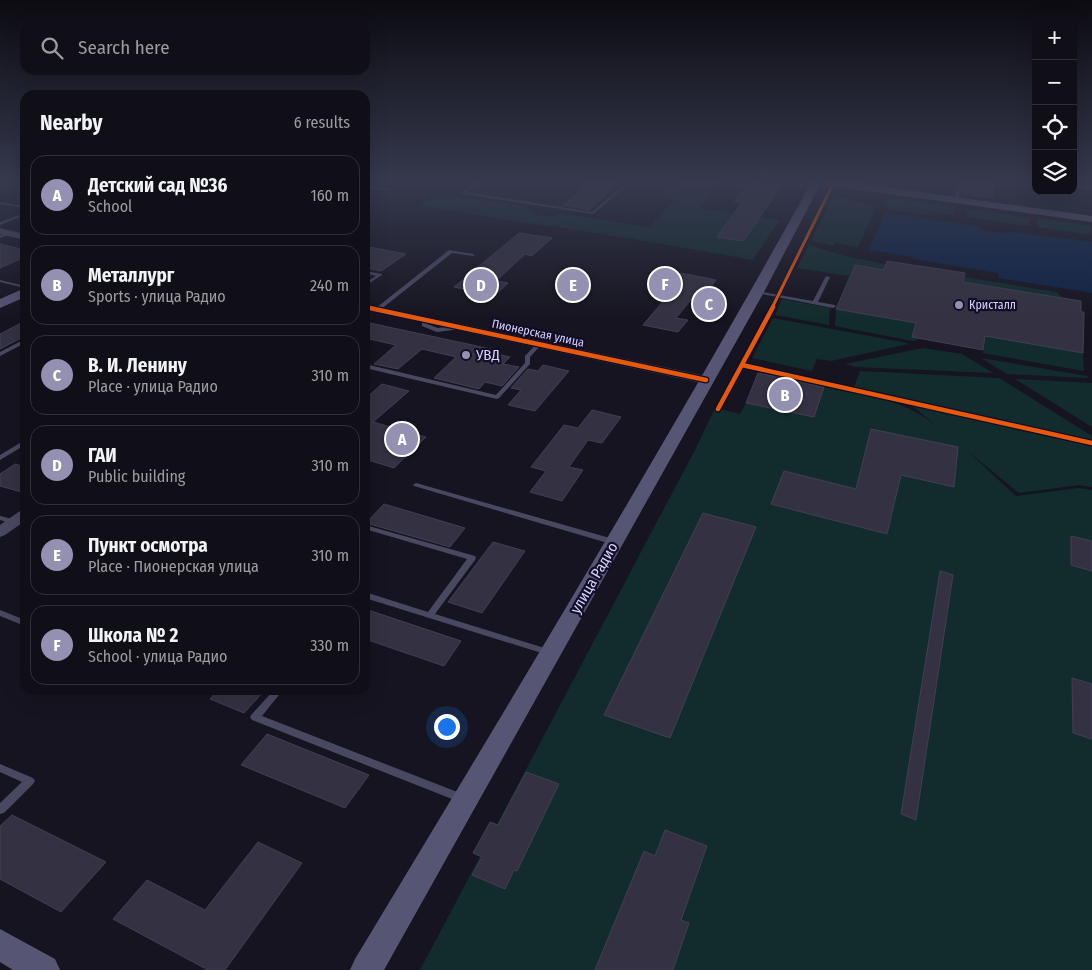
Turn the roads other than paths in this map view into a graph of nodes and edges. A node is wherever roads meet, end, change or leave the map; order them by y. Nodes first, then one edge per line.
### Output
1 (791, 228) edge
2 (5, 232) edge
3 (20, 236) edge
4 (0, 237) edge
5 (474, 255) dead end
6 (370, 273) edge
7 (828, 277) dead end
8 (0, 281) edge
9 (370, 282) edge
10 (20, 286) edge
11 (757, 292) junction
12 (20, 294) edge
13 (815, 302) junction
14 (0, 304) edge
15 (833, 306) dead end
16 (370, 308) edge
17 (378, 309) junction
18 (540, 343) junction
19 (20, 344) edge
20 (0, 354) edge
21 (370, 367) edge
22 (706, 380) junction
23 (20, 445) edge
24 (0, 458) edge
25 (416, 485) dead end
26 (13, 518) edge
27 (370, 528) edge
28 (0, 532) edge
29 (615, 542) junction
30 (370, 597) edge
31 (0, 613) edge
32 (430, 615) junction
33 (20, 621) edge
34 (551, 653) junction
35 (275, 695) edge
36 (0, 768) edge
37 (465, 800) junction
38 (0, 810) edge
39 (0, 945) edge
40 (44, 970) edge
41 (366, 970) edge

1 - 11 main road, улица Радио
2 - 3 street
2 - 4 lane
5 - 17 lane
6 - 9 lane
7 - 13 lane
8 - 10 lane
11 - 13 lane
11 - 22 main road, улица Радио
12 - 14 main road
13 - 15 lane
16 - 17 street, Пионерская улица
17 - 18 street, Пионерская улица
18 - 21 lane
18 - 22 street, Пионерская улица
19 - 20 lane
22 - 29 main road, улица Радио
23 - 24 lane
25 - 29 lane
26 - 28 street
27 - 32 lane
29 - 34 main road, улица Радио
30 - 32 lane
31 - 33 lane
32 - 34 lane
34 - 37 main road, улица Радио
35 - 37 lane
36 - 38 lane
37 - 41 main road, улица Радио
39 - 40 main road

